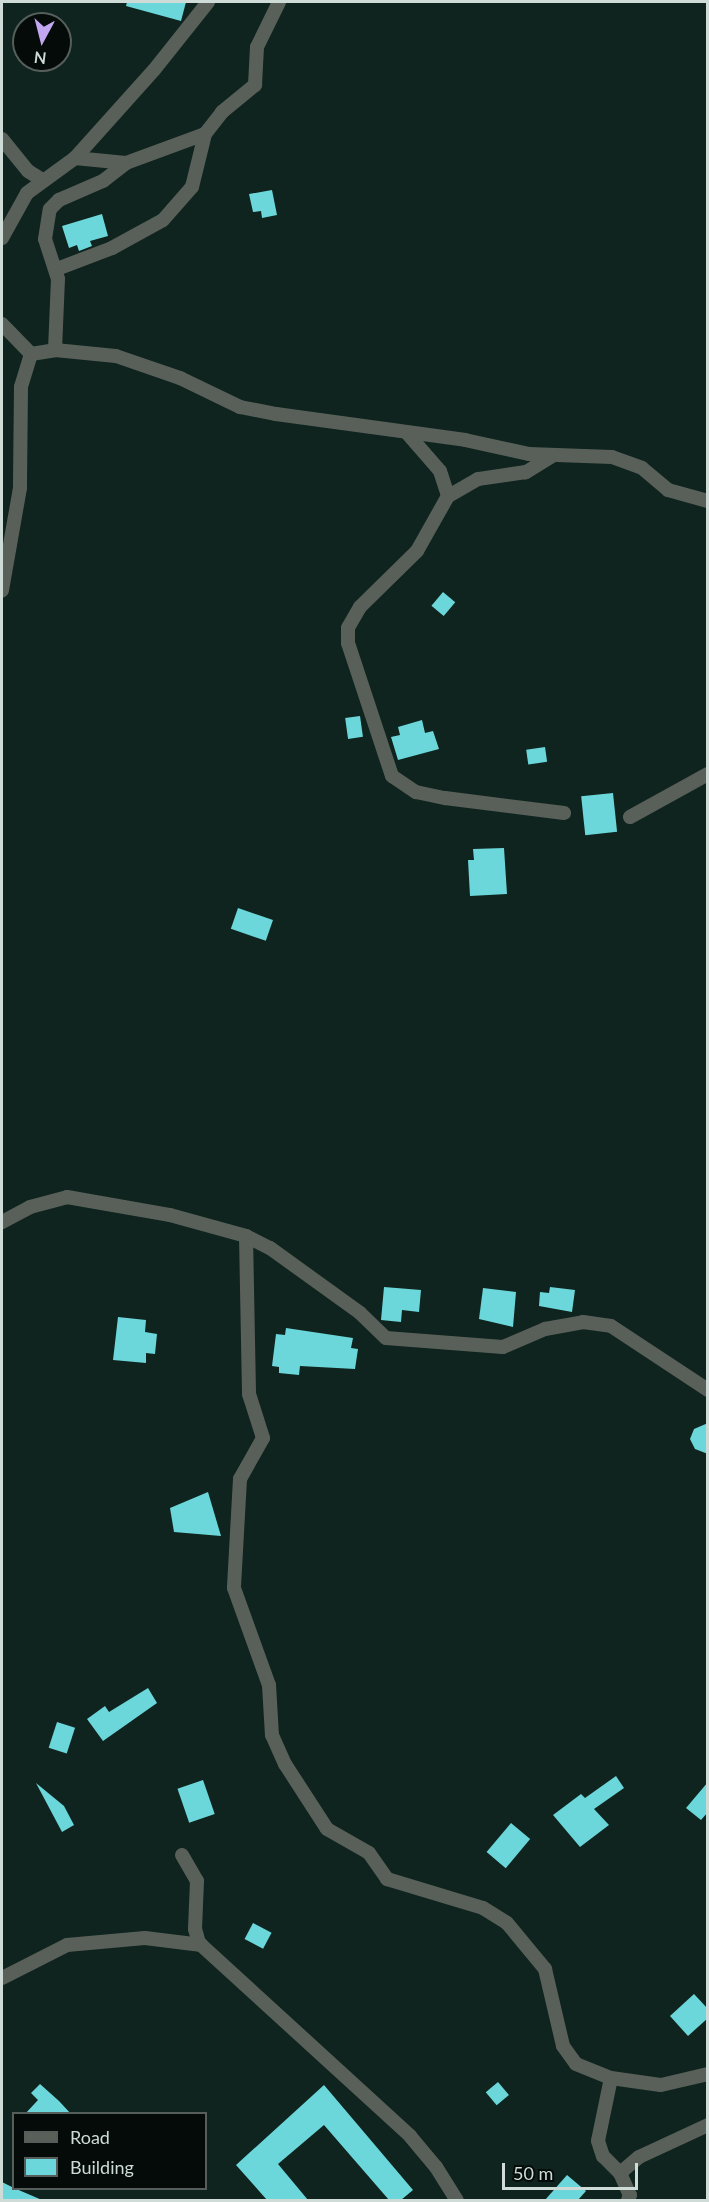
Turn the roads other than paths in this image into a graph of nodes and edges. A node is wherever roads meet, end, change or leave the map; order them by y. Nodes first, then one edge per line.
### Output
1 (208, 2) edge
2 (279, 2) edge
3 (205, 134) junction
4 (2, 139) edge
5 (75, 158) junction
6 (126, 163) junction
7 (41, 179) junction
8 (2, 238) edge
9 (57, 269) junction
10 (2, 324) edge
11 (55, 350) junction
12 (31, 354) junction
13 (406, 433) junction
14 (552, 456) junction
15 (448, 496) junction
16 (708, 501) edge
17 (2, 590) edge
18 (708, 774) edge
19 (564, 813) dead end
20 (630, 817) dead end
21 (2, 1222) edge
22 (246, 1236) junction
23 (708, 1390) edge
24 (182, 1855) dead end
25 (202, 1945) junction
26 (2, 1978) edge
27 (708, 2074) edge
28 (611, 2078) junction
29 (708, 2125) edge
30 (620, 2173) junction
31 (457, 2200) edge
32 (628, 2200) edge

1 - 5 street
2 - 3 street
3 - 6 street
3 - 9 street
4 - 7 street
5 - 6 street
5 - 7 street
6 - 9 street
7 - 8 street
9 - 11 street
10 - 12 street
11 - 12 street
11 - 13 street
12 - 17 street
13 - 14 street
13 - 15 street
14 - 15 street
14 - 16 street
15 - 19 street
18 - 20 street
21 - 22 street
22 - 23 street
22 - 28 street
24 - 25 street
25 - 26 street
25 - 31 street
27 - 28 street
28 - 30 street
29 - 30 street
30 - 32 street

